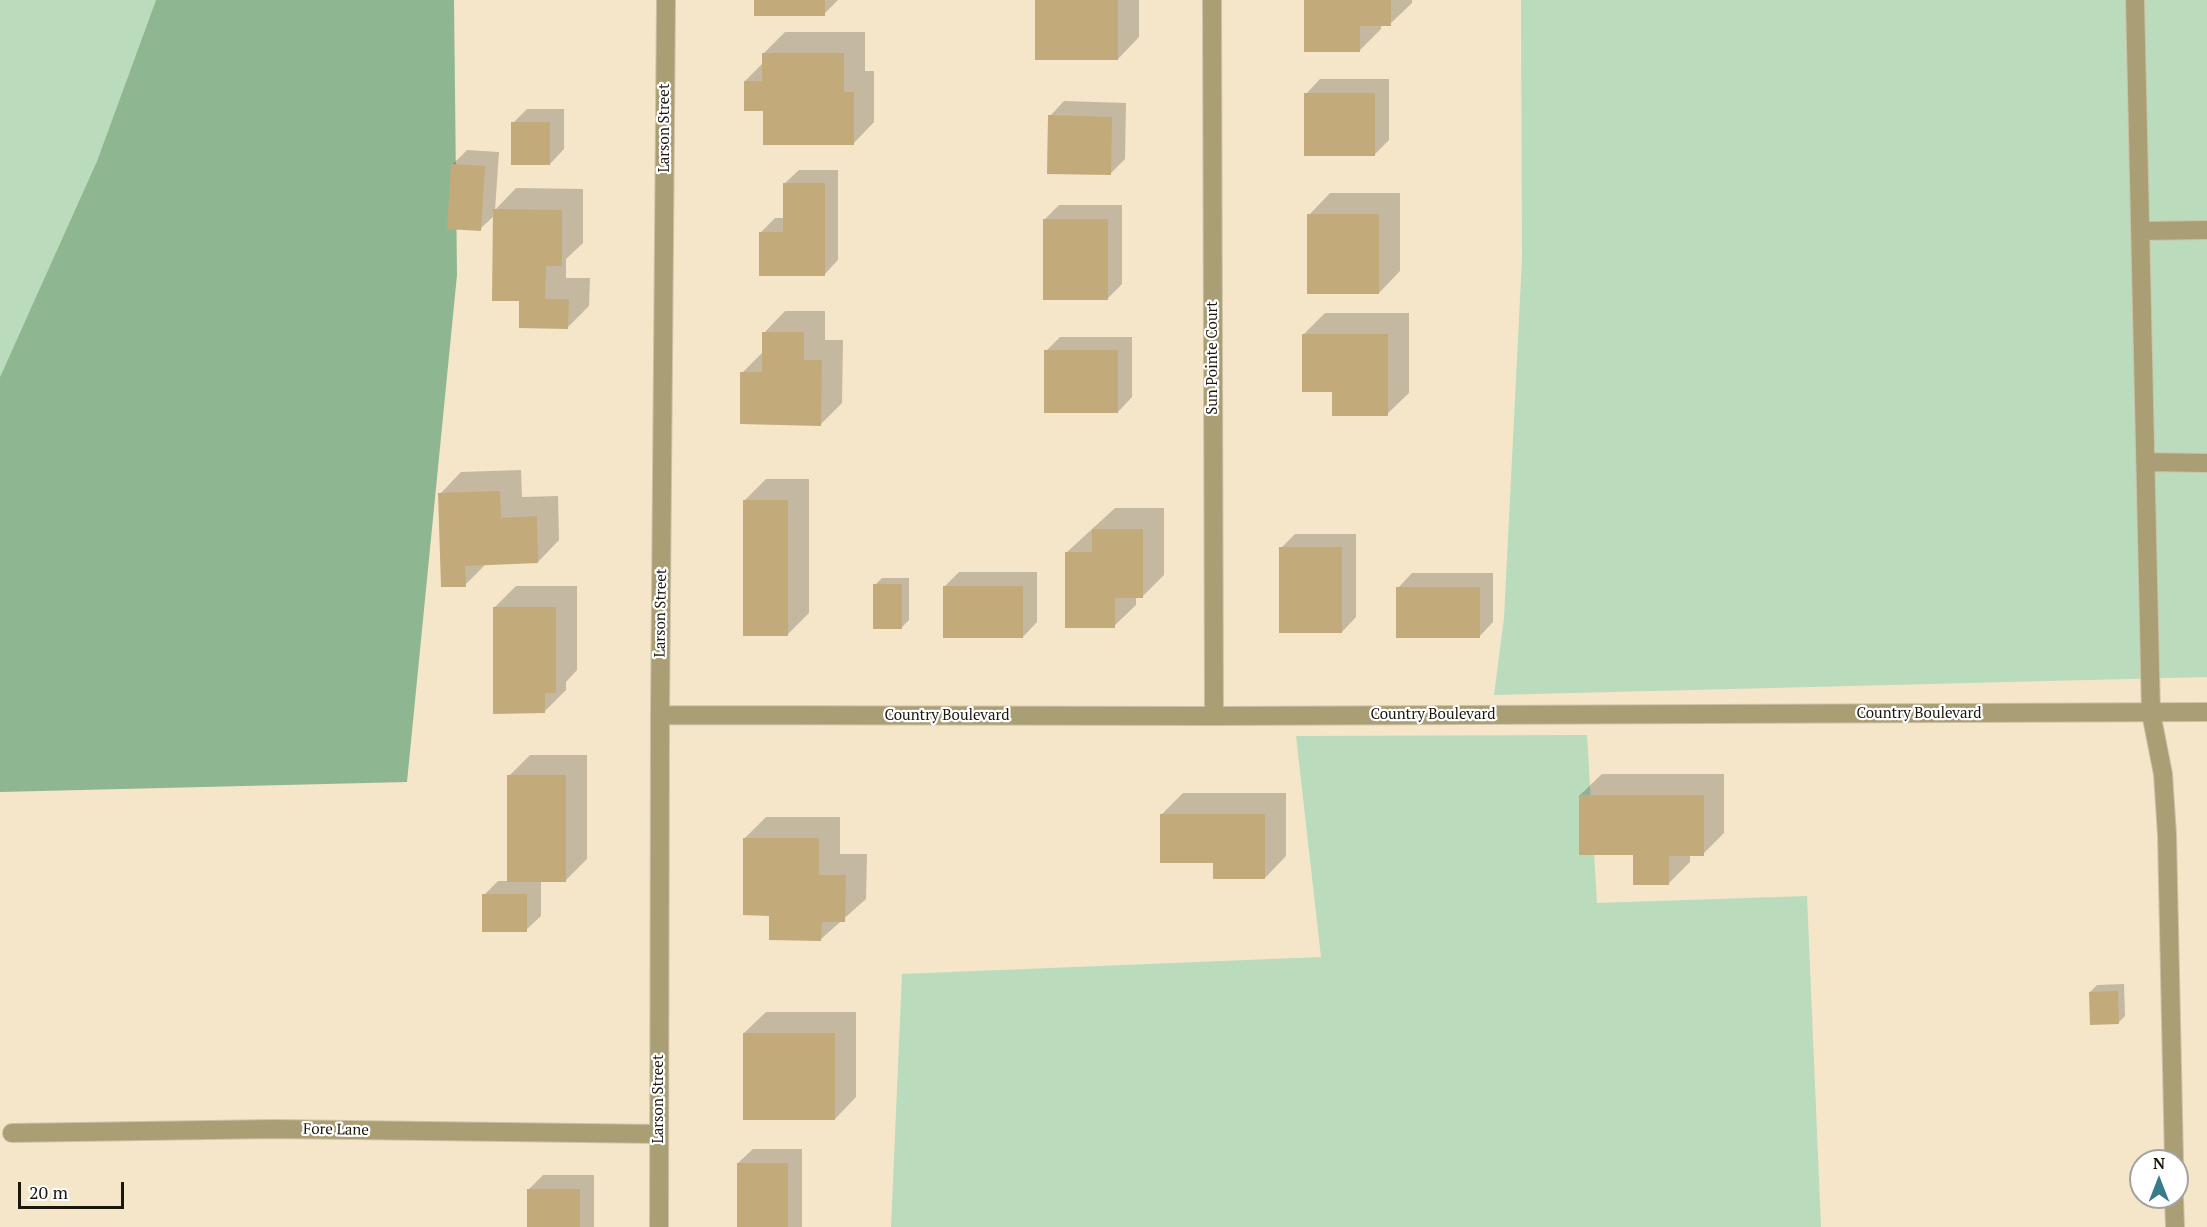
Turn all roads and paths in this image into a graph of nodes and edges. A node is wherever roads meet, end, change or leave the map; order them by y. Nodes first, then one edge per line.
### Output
1 (666, 0) edge
2 (1212, 0) edge
3 (2135, 0) edge
4 (2207, 230) edge
5 (2140, 231) junction
6 (2145, 462) junction
7 (2207, 463) edge
8 (2207, 712) edge
9 (2151, 713) junction
10 (660, 715) junction
11 (1214, 716) junction
12 (12, 1133) dead end
13 (659, 1134) junction
14 (2174, 1149) edge
15 (2174, 1209) edge
16 (659, 1227) edge
17 (2175, 1227) edge

1 - 10 street, Larson Street
2 - 11 street, Sun Pointe Court
3 - 5 street
4 - 5 street
5 - 6 street
6 - 7 street
6 - 9 street
8 - 9 street, Country Boulevard
9 - 11 street, Country Boulevard
9 - 14 street
10 - 11 street, Country Boulevard
10 - 13 street, Larson Street
12 - 13 street, Fore Lane
13 - 16 street, Larson Street
15 - 17 street

